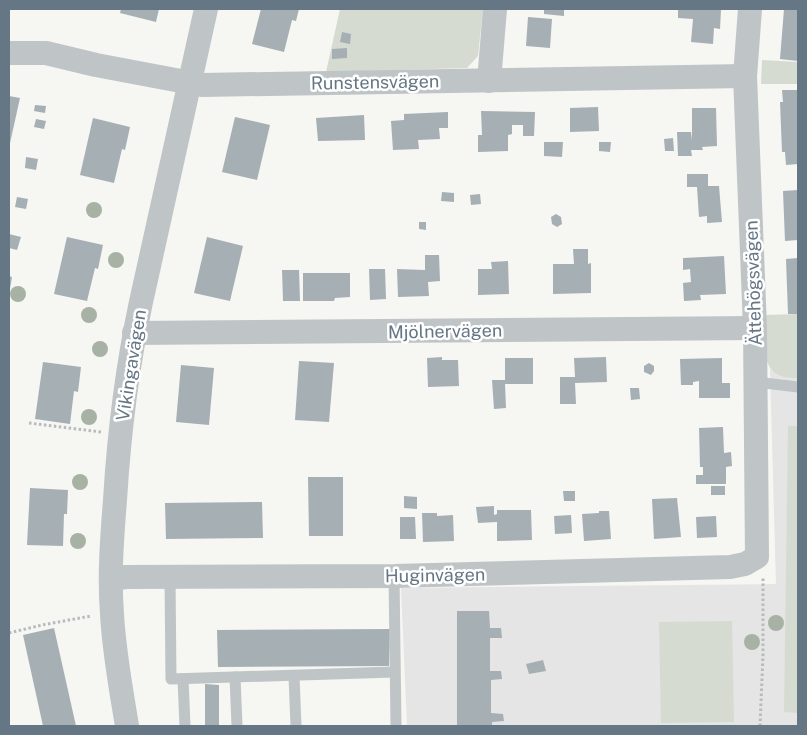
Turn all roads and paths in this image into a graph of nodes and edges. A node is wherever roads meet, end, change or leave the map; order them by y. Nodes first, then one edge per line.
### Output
1 (206, 9) edge
2 (495, 9) edge
3 (750, 9) edge
4 (9, 53) edge
5 (745, 76) junction
6 (489, 81) junction
7 (189, 84) junction
8 (755, 328) junction
9 (134, 333) junction
10 (756, 382) junction
11 (798, 387) edge
12 (29, 423) dead end
13 (119, 434) junction
14 (758, 557) junction
15 (394, 576) junction
16 (170, 577) junction
17 (111, 579) junction
18 (112, 612) junction
19 (9, 633) edge
20 (394, 672) junction
21 (294, 676) junction
22 (235, 677) junction
23 (183, 679) junction
24 (127, 726) edge
25 (185, 726) edge
26 (237, 726) edge
27 (296, 726) edge
28 (396, 726) edge
29 (760, 726) edge

1 - 7 street, Vikingavägen
2 - 6 street
3 - 5 street, Ättehögsvägen
4 - 7 street, Runstensvägen
5 - 6 street, Runstensvägen
5 - 8 street, Ättehögsvägen
6 - 7 street, Runstensvägen
7 - 9 street, Vikingavägen
8 - 9 street, Mjölnervägen
8 - 10 street, Ättehögsvägen
9 - 13 street, Vikingavägen
10 - 11 lane
10 - 14 street, Ättehögsvägen
12 - 13 path
13 - 17 street, Vikingavägen
14 - 15 street, Huginvägen
14 - 29 path
15 - 16 street, Huginvägen
15 - 20 lane
16 - 17 street, Huginvägen
16 - 23 lane
17 - 18 street, Vikingavägen
18 - 19 path
18 - 24 street, Vikingavägen
20 - 21 lane
20 - 28 lane
21 - 22 lane
21 - 27 lane
22 - 23 lane
22 - 26 lane
23 - 25 lane

